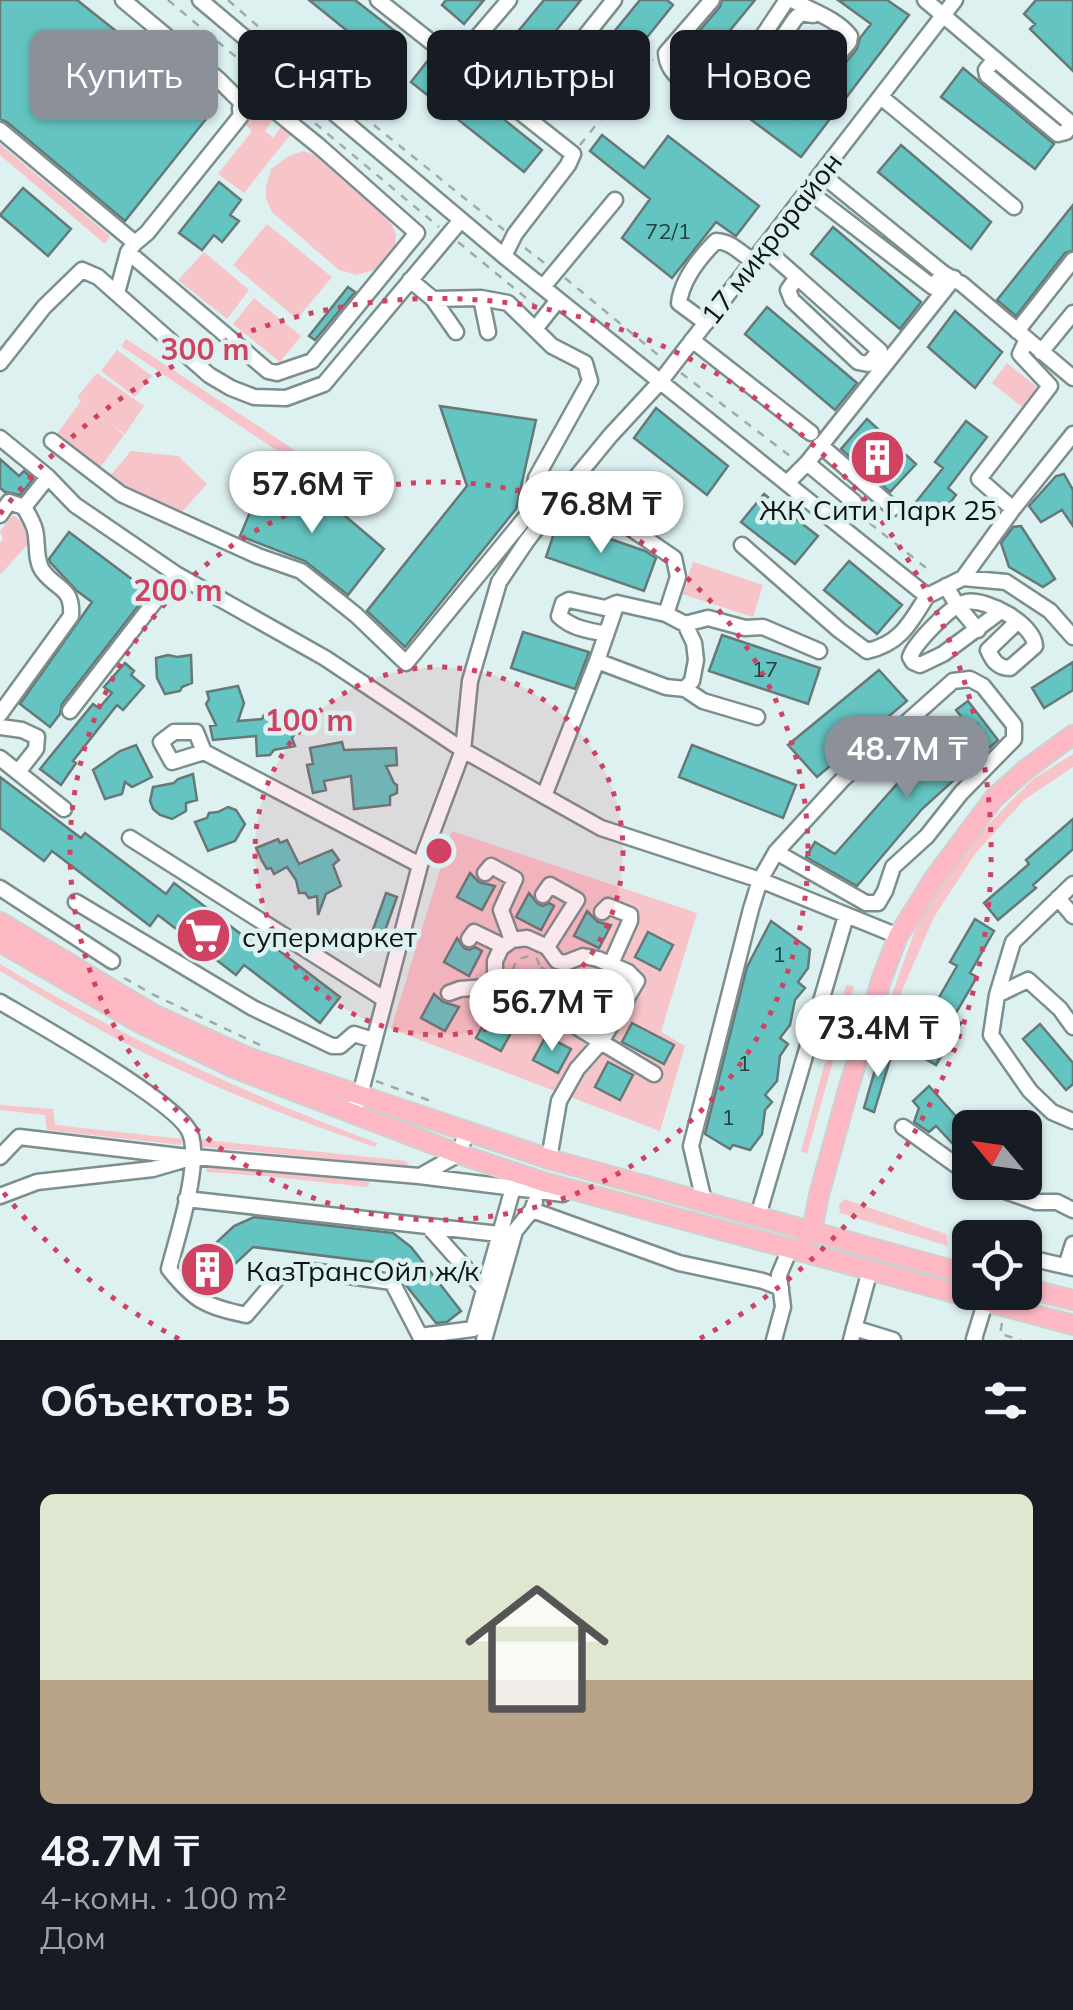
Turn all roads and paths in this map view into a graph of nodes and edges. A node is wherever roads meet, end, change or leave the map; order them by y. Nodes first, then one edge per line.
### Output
1 (123, 0) edge
2 (168, 0) edge
3 (200, 0) edge
4 (228, 0) edge
5 (378, 0) edge
6 (509, 0) edge
7 (614, 0) edge
8 (712, 0) edge
9 (789, 0) edge
10 (925, 0) edge
11 (955, 0) edge
12 (944, 15) junction
13 (826, 17) junction
14 (483, 30) edge
15 (590, 30) edge
16 (767, 30) edge
17 (790, 30) edge
18 (846, 30) edge
19 (427, 39) edge
20 (666, 53) junction
21 (670, 67) edge
22 (881, 97) junction
23 (238, 99) edge
24 (238, 120) edge
25 (287, 120) edge
26 (530, 120) edge
27 (1072, 124) edge
28 (0, 130) edge
29 (573, 154) junction
30 (821, 174) junction
31 (808, 191) junction
32 (615, 200) dead end
33 (1014, 207) dead end
34 (461, 220) junction
35 (448, 234) junction
36 (513, 238) junction
37 (132, 248) junction
38 (759, 255) junction
39 (504, 256) junction
40 (1073, 260) edge
41 (552, 268) dead end
42 (562, 276) dead end
43 (949, 276) junction
44 (797, 277) junction
45 (410, 280) junction
46 (543, 288) junction
47 (117, 293) junction
48 (481, 298) junction
49 (433, 299) junction
50 (558, 300) junction
51 (1073, 313) edge
52 (546, 315) junction
53 (706, 323) junction
54 (535, 329) junction
55 (456, 332) dead end
56 (488, 332) dead end
57 (1022, 335) junction
58 (692, 340) junction
59 (1041, 352) junction
60 (0, 364) edge
61 (670, 364) dead end
62 (682, 374) dead end
63 (1073, 378) edge
64 (660, 382) junction
65 (1073, 434) edge
66 (0, 438) edge
67 (815, 439) junction
68 (52, 441) dead end
69 (804, 463) junction
70 (48, 477) junction
71 (787, 483) junction
72 (569, 486) junction
73 (854, 507) joint
74 (24, 508) junction
75 (893, 508) dead end
76 (1013, 509) junction
77 (0, 515) edge
78 (742, 545) dead end
79 (930, 571) dead end
80 (176, 574) junction
81 (963, 578) junction
82 (946, 586) junction
83 (927, 596) junction
84 (617, 602) junction
85 (957, 605) junction
86 (1002, 611) junction
87 (666, 614) junction
88 (1018, 621) dead end
89 (684, 624) junction
90 (978, 630) junction
91 (606, 634) junction
92 (1073, 637) edge
93 (818, 650) dead end
94 (597, 661) junction
95 (685, 689) junction
96 (70, 711) dead end
97 (0, 714) edge
98 (756, 717) dead end
99 (0, 727) edge
100 (1073, 734) edge
101 (464, 750) junction
102 (204, 752) dead end
103 (0, 758) edge
104 (18, 772) junction
105 (544, 796) junction
106 (64, 809) dead end
107 (130, 838) dead end
108 (776, 852) junction
109 (420, 865) junction
110 (485, 873) dead end
111 (760, 880) junction
112 (1073, 884) edge
113 (0, 888) edge
114 (543, 895) dead end
115 (1058, 898) junction
116 (76, 902) dead end
117 (602, 912) dead end
118 (846, 916) junction
119 (1073, 916) edge
120 (0, 922) edge
121 (898, 936) junction
122 (469, 939) dead end
123 (0, 942) edge
124 (508, 943) junction
125 (547, 947) junction
126 (581, 958) junction
127 (540, 966) junction
128 (113, 967) joint
129 (614, 967) junction
130 (538, 981) junction
131 (570, 985) junction
132 (498, 986) junction
133 (586, 990) junction
134 (448, 993) dead end
135 (997, 995) junction
136 (562, 997) junction
137 (606, 997) junction
138 (384, 1000) junction
139 (0, 1002) edge
140 (576, 1006) junction
141 (622, 1006) junction
142 (549, 1009) junction
143 (504, 1015) dead end
144 (593, 1017) junction
145 (566, 1026) junction
146 (610, 1026) junction
147 (1073, 1027) edge
148 (584, 1032) junction
149 (373, 1040) junction
150 (601, 1042) junction
151 (261, 1045) dead end
152 (654, 1074) dead end
153 (362, 1086) junction
154 (353, 1114) junction
155 (423, 1118) junction
156 (1073, 1120) edge
157 (903, 1127) dead end
158 (466, 1133) junction
159 (0, 1134) edge
160 (19, 1137) junction
161 (459, 1154) junction
162 (0, 1156) edge
163 (194, 1157) junction
164 (549, 1159) junction
165 (952, 1162) edge
166 (419, 1176) junction
167 (513, 1188) junction
168 (540, 1191) junction
169 (0, 1196) edge
170 (186, 1199) junction
171 (612, 1200) junction
172 (1030, 1200) edge
173 (704, 1202) junction
174 (532, 1210) junction
175 (1073, 1210) edge
176 (758, 1216) junction
177 (428, 1226) junction
178 (812, 1231) junction
179 (499, 1234) junction
180 (1073, 1244) edge
181 (790, 1250) junction
182 (1042, 1261) edge
183 (1070, 1267) edge
184 (952, 1269) edge
185 (870, 1270) junction
186 (484, 1288) junction
187 (781, 1288) junction
188 (1042, 1292) edge
189 (952, 1294) edge
190 (1073, 1300) edge
191 (983, 1310) edge
192 (1012, 1310) edge
193 (1073, 1326) edge
194 (852, 1334) edge
195 (484, 1340) edge
196 (774, 1340) edge
197 (893, 1340) edge
198 (974, 1340) edge

1 - 23 street
2 - 35 path
3 - 34 street
4 - 36 path
5 - 19 street
6 - 14 street
7 - 15 street
8 - 20 street
9 - 13 street
9 - 16 street
10 - 12 street
11 - 12 street, 17 микрорайон
12 - 22 street, 17 микрорайон
12 - 27 street
13 - 17 street
13 - 18 street
20 - 21 street
20 - 29 path
22 - 30 street, 17 микрорайон
22 - 33 street
24 - 37 street
25 - 37 street
26 - 29 street
28 - 37 street
29 - 36 street
30 - 31 street, 17 микрорайон
30 - 43 street
31 - 38 street, 17 микрорайон
31 - 43 street
32 - 46 street
34 - 35 street
34 - 39 street
35 - 45 street
35 - 52 path
36 - 39 street
36 - 41 path
37 - 47 street
38 - 44 street
38 - 53 street, 17 микрорайон
38 - 53 street
39 - 46 street
40 - 57 street
42 - 61 path
43 - 57 street
43 - 67 street
44 - 44 street
45 - 47 street
45 - 49 street
46 - 50 street
47 - 60 street
48 - 49 street
48 - 54 street
48 - 56 street
49 - 55 street
50 - 52 street
50 - 64 street
51 - 59 street
52 - 54 street
53 - 58 street, 17 микрорайон
54 - 68 street
57 - 59 street
57 - 76 street
58 - 64 street, 17 микрорайон
58 - 67 street
59 - 63 street
62 - 69 path
64 - 71 street
64 - 72 street, 17 микрорайон
65 - 76 street
66 - 70 street
67 - 69 street
67 - 75 street
69 - 71 street
69 - 73 street
70 - 74 street
70 - 80 street
71 - 83 street
72 - 87 street
72 - 101 street, 17 микрорайон
73 - 79 path
74 - 77 street
74 - 97 street
76 - 81 street
78 - 83 street
80 - 96 street
80 - 101 street
81 - 82 street
81 - 92 street
82 - 83 street
82 - 85 street
84 - 87 street
84 - 91 street
84 - 91 street
85 - 86 street
85 - 90 street
85 - 90 street
86 - 88 street
86 - 90 street
87 - 89 street
89 - 93 street
89 - 95 street
91 - 94 street
94 - 95 street
94 - 105 street
95 - 98 street
99 - 104 street
100 - 121 main road
101 - 105 street
101 - 109 street, 17 микрорайон
102 - 109 street
103 - 104 street
104 - 106 street
105 - 111 street
107 - 138 street
108 - 108 street
108 - 111 street
109 - 138 street, 17 микрорайон
110 - 124 street
111 - 118 street
111 - 173 street
112 - 115 street
113 - 128 street
114 - 125 street
115 - 119 street
115 - 135 street
116 - 149 street
117 - 129 street
118 - 121 street
118 - 176 street
120 - 153 main road
121 - 178 main road
122 - 124 street
123 - 154 main road
124 - 125 street
124 - 132 street
125 - 126 street
126 - 129 street
126 - 131 path
126 - 133 path
127 - 130 path
127 - 130 path
127 - 131 path
128 - 151 path
129 - 137 path
129 - 141 street
130 - 136 path
131 - 133 path
131 - 136 path
132 - 134 street
132 - 142 street
133 - 137 path
133 - 140 path
135 - 147 street
135 - 156 street
136 - 140 path
136 - 142 path
137 - 141 path
137 - 144 path
138 - 149 street, 17 микрорайон
139 - 163 street
140 - 144 path
140 - 145 path
141 - 146 street
142 - 143 street
142 - 145 street
144 - 146 path
144 - 148 path
145 - 148 street
146 - 150 street
148 - 150 street
149 - 153 street, 17 микрорайон
150 - 152 street
150 - 164 street
153 - 154 street, 17 микрорайон
153 - 155 main road
153 - 155 path
154 - 161 main road
155 - 158 main road
157 - 165 street
158 - 161 street
158 - 164 main road
159 - 160 street
160 - 162 street
160 - 163 street
161 - 166 street
161 - 171 main road
163 - 166 street
163 - 169 street
163 - 170 street
164 - 173 main road
166 - 167 street
167 - 168 street
167 - 179 street
168 - 171 street
168 - 174 street
170 - 177 street
170 - 186 street
171 - 181 main road
172 - 175 street
173 - 176 main road
174 - 187 street
174 - 195 street
176 - 178 main road
177 - 179 street
177 - 186 street
178 - 181 main road
178 - 184 main road
179 - 186 street
180 - 183 street
181 - 185 main road
181 - 187 street
182 - 183 street
185 - 189 main road
185 - 194 street
187 - 196 street
188 - 190 main road
191 - 198 street
192 - 193 main road
194 - 197 street

